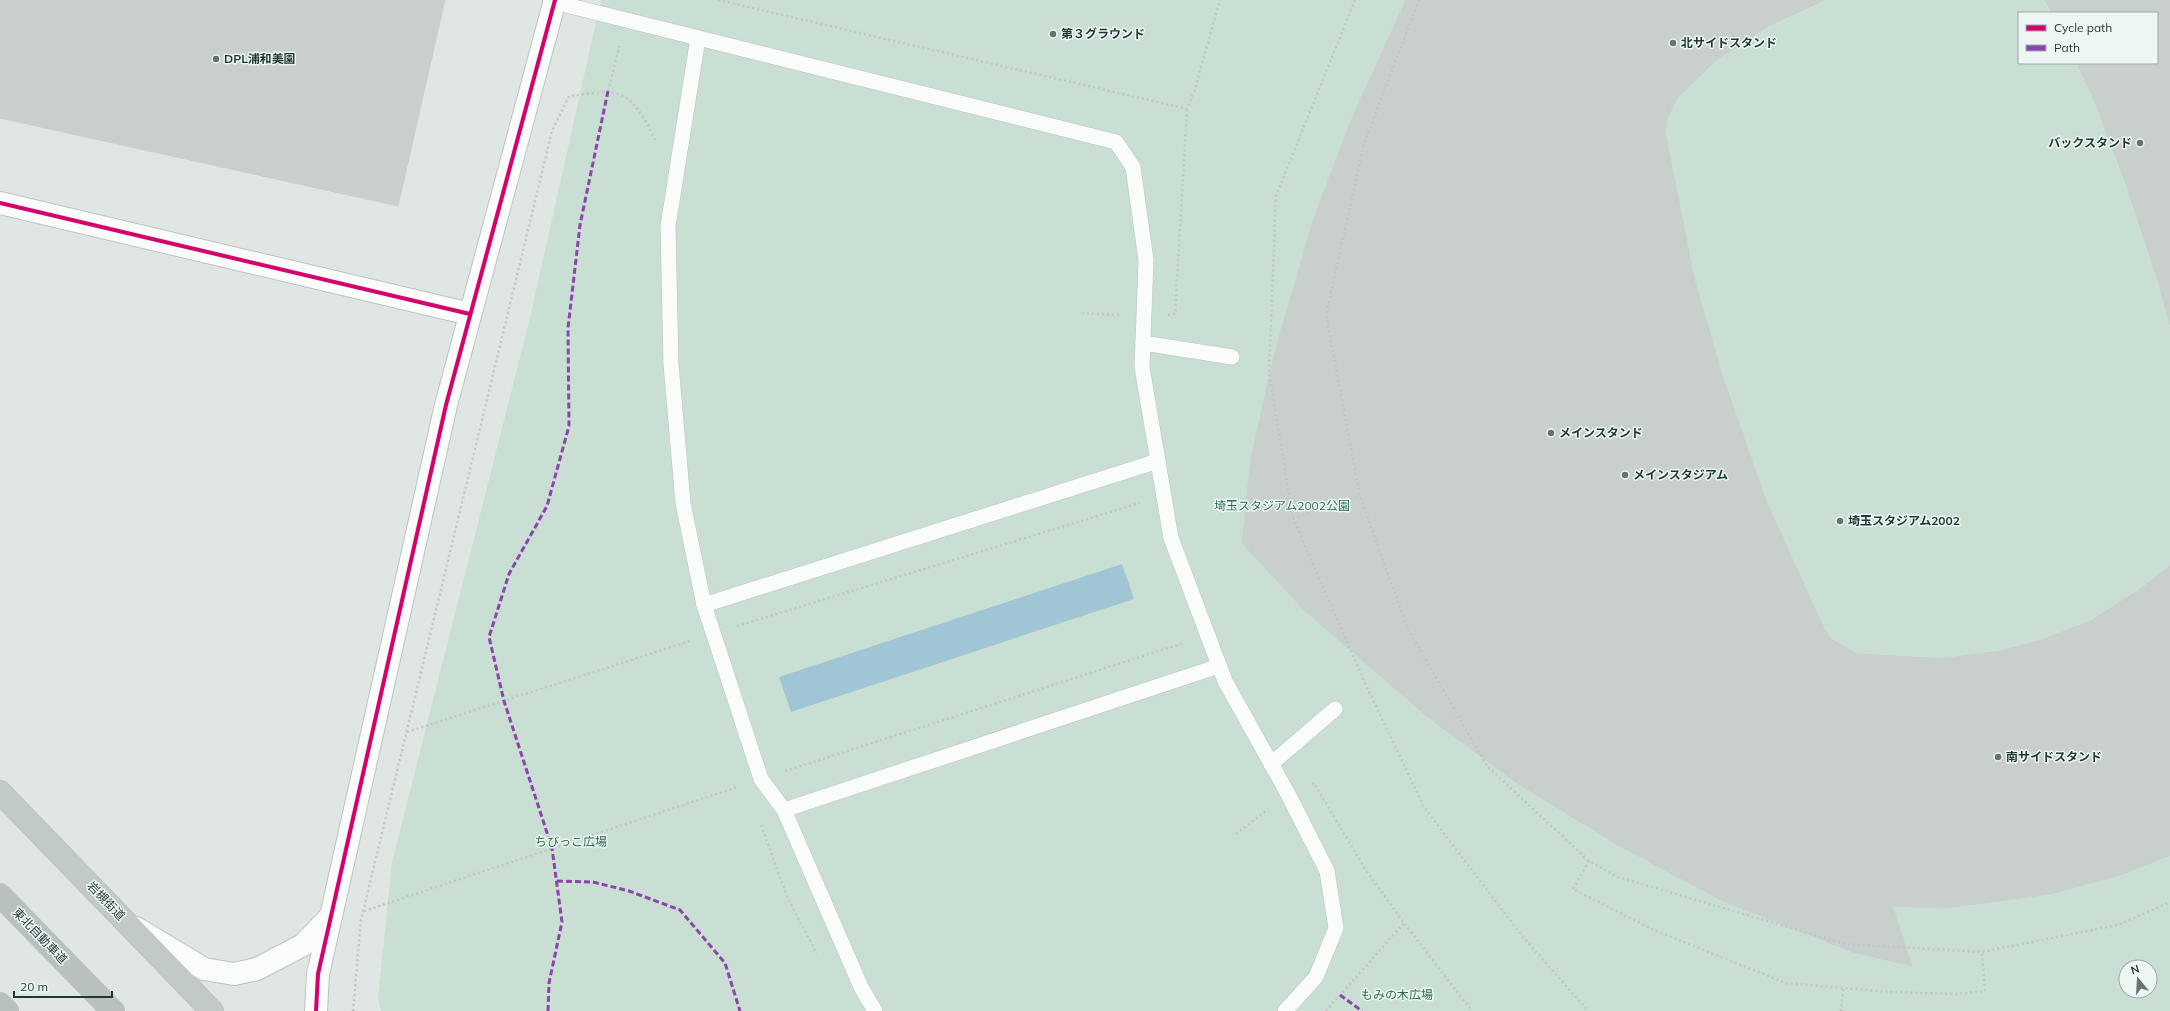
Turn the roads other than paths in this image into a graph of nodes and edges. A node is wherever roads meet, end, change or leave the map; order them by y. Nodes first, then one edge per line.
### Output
1 (555, 1) edge
2 (698, 38) junction
3 (0, 203) edge
4 (470, 314) junction
5 (1143, 343) junction
6 (1232, 357) dead end
7 (1158, 461) junction
8 (704, 605) junction
9 (1219, 666) junction
10 (1335, 709) dead end
11 (1271, 764) junction
12 (0, 792) edge
13 (784, 810) junction
14 (0, 896) edge
15 (332, 915) junction
16 (124, 920) junction
17 (0, 1004) edge
18 (7, 1011) edge
19 (113, 1011) edge
20 (212, 1011) edge
21 (316, 1011) edge
22 (875, 1011) edge
23 (1285, 1011) edge

1 - 2 lane
1 - 4 street
2 - 5 lane
2 - 8 lane
3 - 4 street
4 - 15 street
5 - 6 lane
5 - 7 lane
7 - 8 lane
7 - 9 lane
8 - 13 lane
9 - 11 lane
9 - 13 lane
10 - 11 lane
11 - 23 lane
12 - 16 highway, 岩槻街道
13 - 22 lane
14 - 19 highway, 東北自動車道
15 - 16 street
15 - 21 street
16 - 20 highway, 岩槻街道
17 - 18 highway

